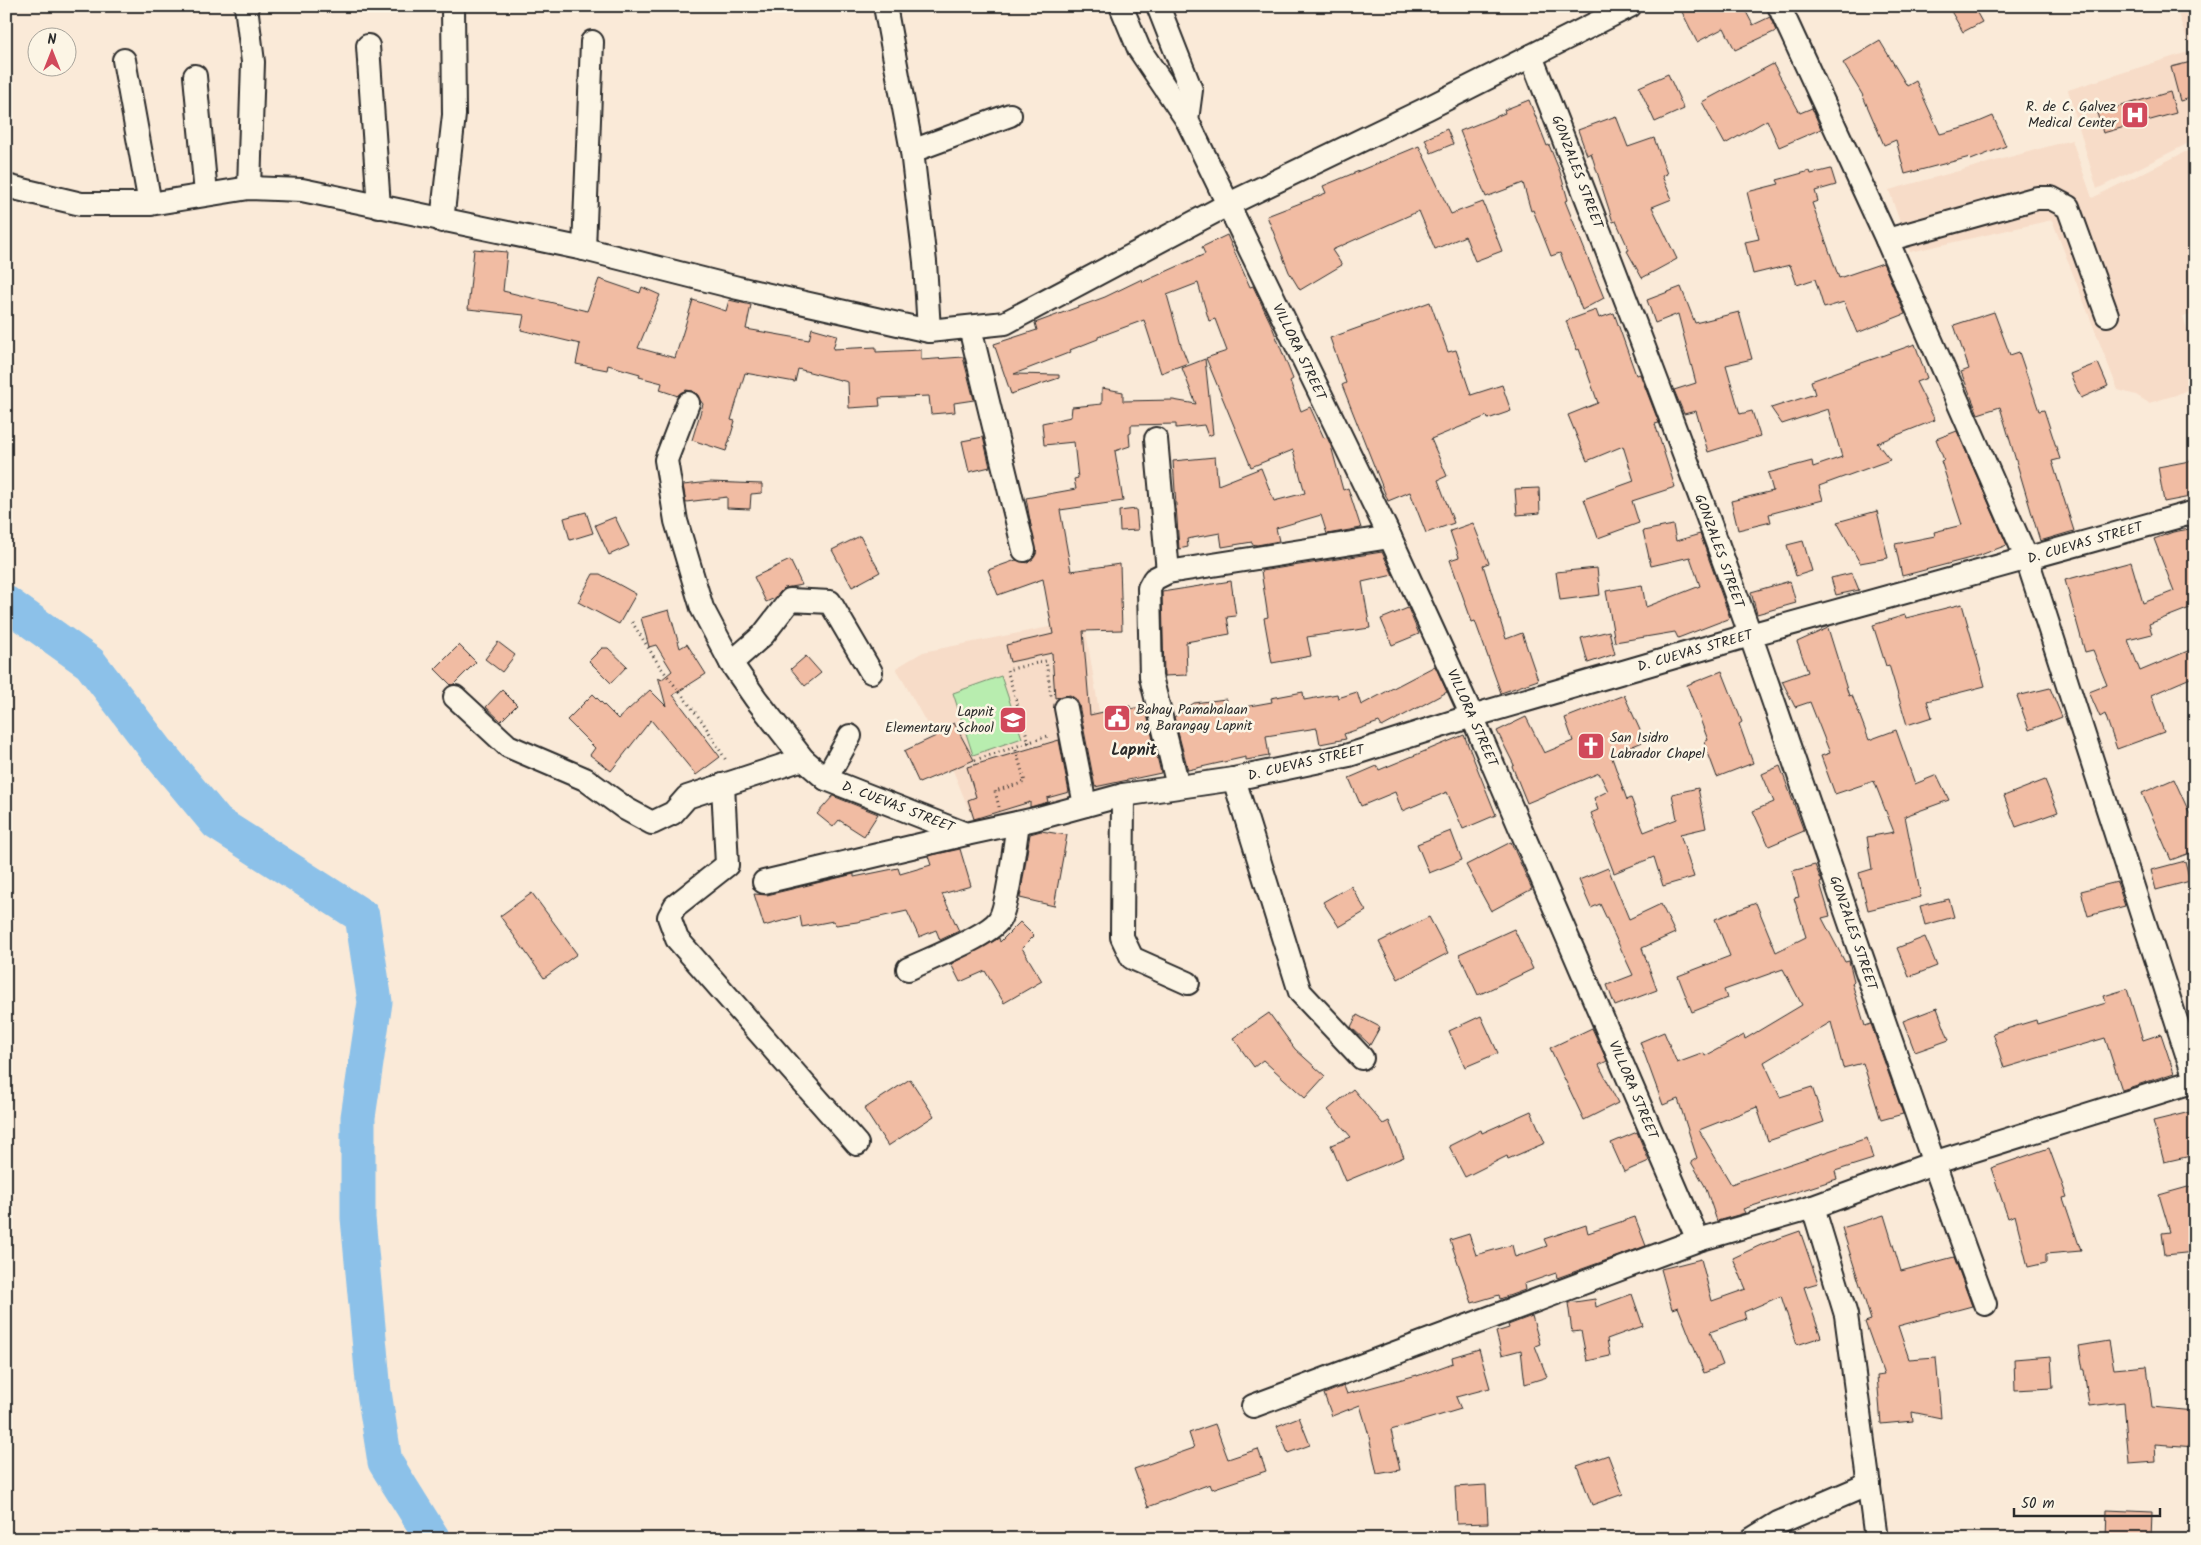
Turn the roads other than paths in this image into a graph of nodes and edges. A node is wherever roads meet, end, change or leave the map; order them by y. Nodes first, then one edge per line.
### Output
1 (246, 6) edge
2 (453, 6) edge
3 (885, 6) edge
4 (1121, 6) edge
5 (1158, 6) edge
6 (1630, 6) edge
7 (1779, 6) edge
8 (592, 42) dead end
9 (368, 46) dead end
10 (1532, 56) junction
11 (124, 60) dead end
12 (196, 76) dead end
13 (1010, 115) dead end
14 (1187, 120) junction
15 (912, 151) junction
16 (6, 186) edge
17 (249, 188) junction
18 (206, 194) junction
19 (150, 204) junction
20 (1227, 205) junction
21 (379, 207) junction
22 (442, 220) junction
23 (1887, 240) junction
24 (584, 249) junction
25 (2107, 315) dead end
26 (970, 328) junction
27 (929, 331) junction
28 (688, 404) dead end
29 (1156, 439) dead end
30 (2195, 512) edge
31 (1390, 537) junction
32 (1024, 550) dead end
33 (2027, 559) junction
34 (1168, 572) junction
35 (1750, 635) junction
36 (731, 663) junction
37 (871, 672) dead end
38 (455, 697) dead end
39 (1472, 716) junction
40 (1068, 719) road end
41 (850, 736) dead end
42 (803, 759) junction
43 (826, 779) junction
44 (1234, 779) junction
45 (730, 783) junction
46 (1178, 786) junction
47 (1123, 795) junction
48 (1085, 805) junction
49 (1011, 824) junction
50 (966, 834) junction
51 (764, 882) dead end
52 (908, 969) dead end
53 (1188, 983) dead end
54 (1362, 1058) dead end
55 (2195, 1080) edge
56 (856, 1144) dead end
57 (1933, 1163) junction
58 (1813, 1207) junction
59 (1698, 1240) junction
60 (1985, 1304) dead end
61 (1253, 1406) dead end
62 (1869, 1484) junction
63 (1779, 1531) edge
64 (1752, 1539) edge
65 (1876, 1539) edge

1 - 17 street
2 - 22 street
3 - 15 street
4 - 14 street, VILLORA STREET
5 - 14 street
6 - 10 street
7 - 23 street
8 - 24 street
9 - 21 street
10 - 20 street
10 - 35 street, GONZALES STREET
11 - 19 street
12 - 18 street
13 - 15 street
14 - 20 street, VILLORA STREET
15 - 27 street
16 - 19 street
17 - 18 street
17 - 21 street
18 - 19 street
20 - 26 street
20 - 31 street, VILLORA STREET
21 - 22 street
22 - 24 street
23 - 25 street
23 - 33 street
24 - 27 street
26 - 27 street
26 - 32 street
28 - 36 street, D. CUEVAS STREET
29 - 34 street
30 - 33 street, D. CUEVAS STREET
31 - 34 street
31 - 39 street, VILLORA STREET
33 - 35 street, D. CUEVAS STREET
33 - 55 street
34 - 46 street
35 - 39 street, D. CUEVAS STREET
35 - 57 street, GONZALES STREET
36 - 37 street
36 - 42 street, D. CUEVAS STREET
38 - 45 street
39 - 44 street, D. CUEVAS STREET
39 - 59 street, VILLORA STREET
40 - 48 street
41 - 43 street
42 - 43 street, D. CUEVAS STREET
42 - 45 street
43 - 50 street, D. CUEVAS STREET
44 - 46 street, D. CUEVAS STREET
44 - 54 street
45 - 56 street
46 - 47 street, D. CUEVAS STREET
47 - 48 street, D. CUEVAS STREET
47 - 53 street
48 - 49 street, D. CUEVAS STREET
49 - 50 street, D. CUEVAS STREET
49 - 52 street
50 - 51 street
55 - 57 street
57 - 58 street
57 - 60 street, GONZALES STREET
58 - 59 street
58 - 62 street
59 - 61 street
62 - 63 street
62 - 65 street
63 - 64 street

